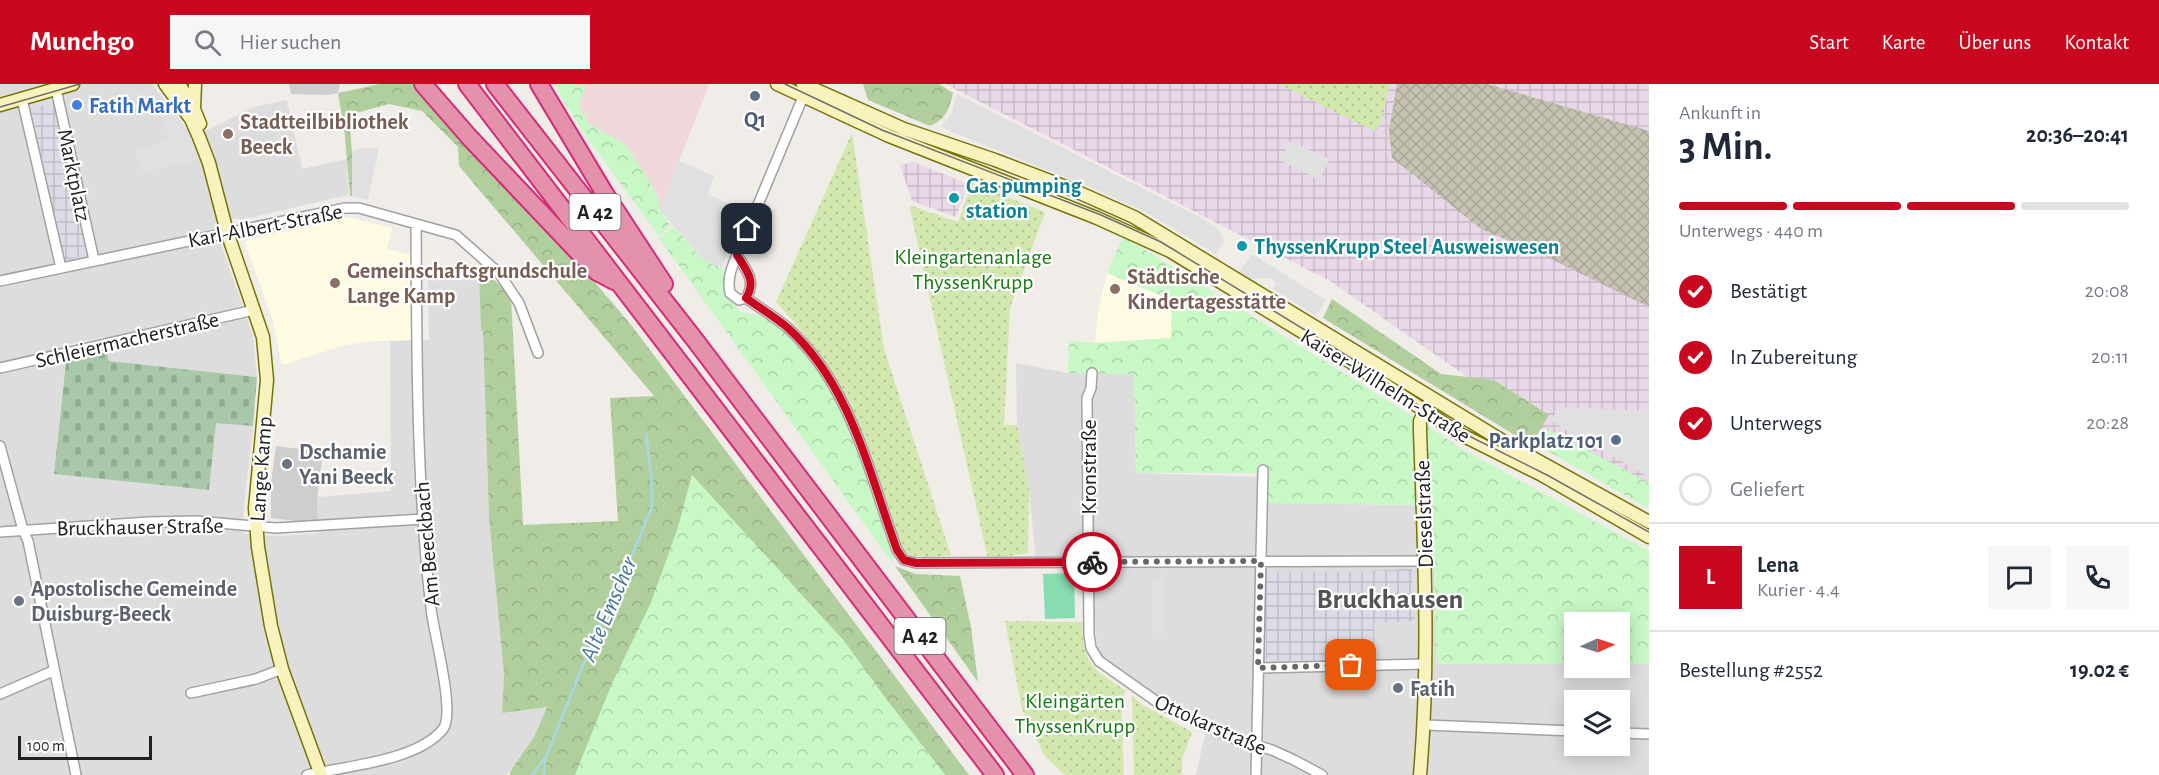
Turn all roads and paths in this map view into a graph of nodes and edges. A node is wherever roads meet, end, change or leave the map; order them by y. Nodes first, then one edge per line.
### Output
1 (74, 84) edge
2 (165, 84) edge
3 (178, 84) edge
4 (195, 84) edge
5 (423, 84) edge
6 (467, 84) edge
7 (495, 84) edge
8 (539, 84) edge
9 (777, 84) edge
10 (56, 89) junction
11 (804, 89) edge
12 (22, 99) junction
13 (0, 105) edge
14 (194, 109) junction
15 (859, 116) junction
16 (209, 163) junction
17 (416, 225) junction
18 (227, 232) junction
19 (737, 255) junction
20 (94, 260) junction
21 (61, 268) junction
22 (0, 281) edge
23 (622, 286) junction
24 (746, 298) junction
25 (254, 310) junction
26 (695, 340) junction
27 (538, 353) dead end
28 (0, 368) edge
29 (1092, 373) dead end
30 (1432, 399) junction
31 (1424, 412) junction
32 (0, 446) edge
33 (1263, 470) dead end
34 (423, 519) junction
35 (1649, 522) edge
36 (255, 528) junction
37 (23, 530) junction
38 (0, 532) edge
39 (1649, 537) edge
40 (1261, 561) junction
41 (1425, 561) junction
42 (1088, 562) junction
43 (1425, 664) junction
44 (1258, 668) junction
45 (282, 669) junction
46 (53, 671) junction
47 (0, 693) edge
48 (190, 693) dead end
49 (1425, 725) junction
50 (1564, 731) edge
51 (1630, 733) edge
52 (1649, 734) edge
53 (1257, 745) junction
54 (321, 774) edge
55 (76, 775) edge
56 (307, 775) edge
57 (995, 775) edge
58 (1026, 775) edge
59 (1256, 775) edge
60 (1322, 775) edge
61 (1420, 775) edge

1 - 10 main road
2 - 16 main road, Lange Kamp
3 - 14 main road, Lange Kamp
4 - 14 main road
5 - 23 highway
6 - 23 highway, A 42
7 - 26 highway, A 42
8 - 26 highway
9 - 11 main road
10 - 12 main road
10 - 20 street, Marktplatz
11 - 15 main road
11 - 19 street
12 - 13 main road
12 - 21 street, Marktplatz
14 - 16 main road, Lange Kamp
15 - 30 main road, Kaiser-Wilhelm-Straße
15 - 31 main road, Kaiser-Wilhelm-Straße
16 - 18 main road, Lange Kamp
17 - 18 street, Karl-Albert-Straße
17 - 27 street, Karl-Albert-Straße
17 - 34 street, Am Beeckbach
18 - 20 street, Karl-Albert-Straße
18 - 25 main road, Lange Kamp
19 - 24 street
19 - 24 street
20 - 21 street, Karl-Albert-Straße
21 - 22 street, Karl-Albert-Straße
23 - 57 highway, A 42
24 - 42 street
25 - 28 street, Schleiermacherstraße
25 - 36 main road, Lange Kamp
26 - 58 highway, A 42
29 - 42 street, Kronstraße
30 - 31 main road, Dieselstraße
30 - 35 main road, Kaiser-Wilhelm-Straße
31 - 39 main road, Kaiser-Wilhelm-Straße
31 - 41 main road, Dieselstraße
32 - 37 street
33 - 40 street
34 - 36 street, Bruckhauser Straße
34 - 54 street, Am Beeckbach
36 - 37 street, Bruckhauser Straße
36 - 45 main road, Lange Kamp
37 - 38 street, Bruckhauser Straße
37 - 46 street
40 - 41 street
40 - 42 street
40 - 44 street
41 - 43 main road, Dieselstraße
42 - 53 street, Ottokarstraße
43 - 44 street
43 - 49 main road, Dieselstraße
44 - 53 street
45 - 48 street
45 - 54 main road, Lange Kamp
46 - 47 street
46 - 55 street
49 - 50 street
49 - 61 main road, Dieselstraße
51 - 52 street
53 - 59 street
53 - 60 street, Ottokarstraße
54 - 56 street

